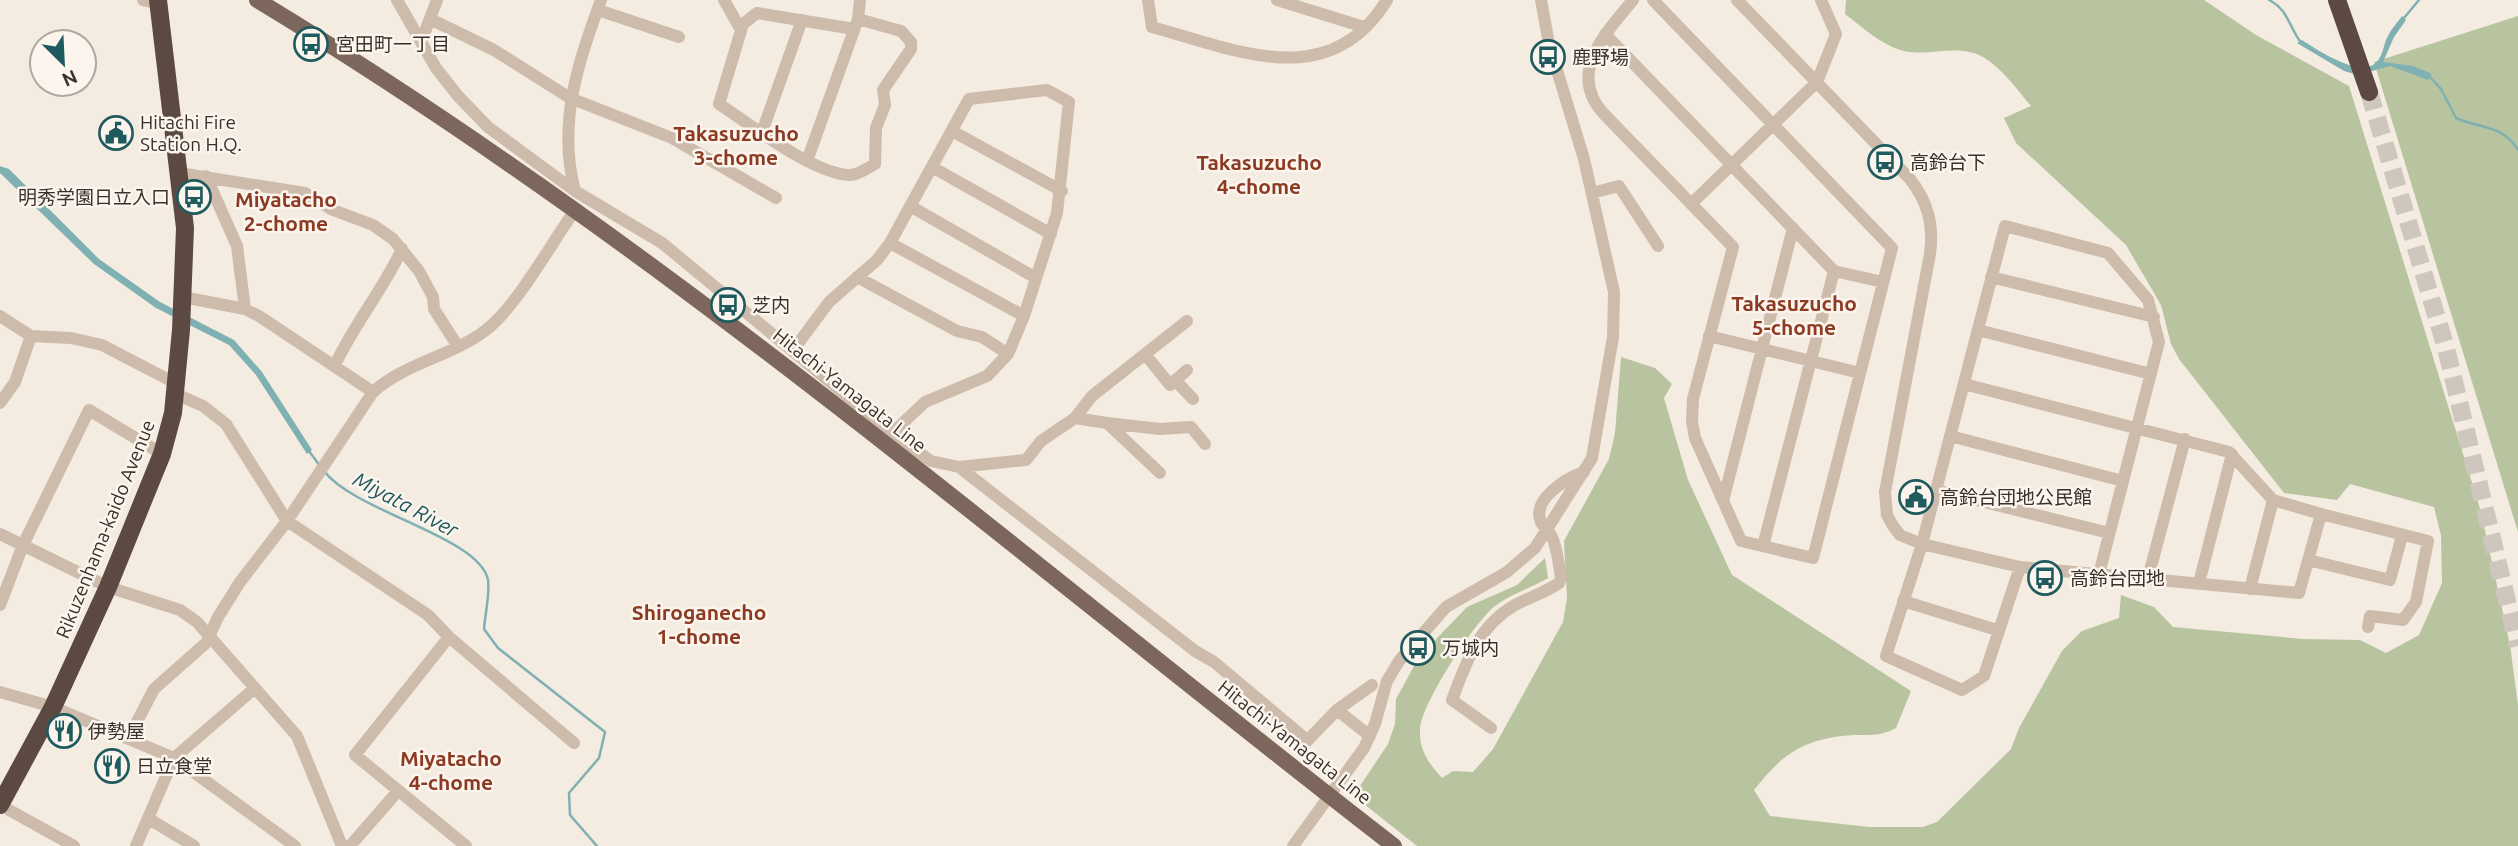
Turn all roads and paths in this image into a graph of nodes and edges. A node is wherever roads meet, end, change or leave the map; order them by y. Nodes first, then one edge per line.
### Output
1 (257, 0) edge
2 (397, 0) edge
3 (437, 0) edge
4 (724, 0) edge
5 (860, 0) edge
6 (1148, 0) edge
7 (1277, 0) edge
8 (1387, 0) edge
9 (1541, 0) edge
10 (1633, 0) edge
11 (1653, 0) edge
12 (1737, 0) edge
13 (1821, 0) edge
14 (2337, 0) edge
15 (153, 1) edge
16 (600, 5) edge
17 (430, 19) junction
18 (802, 20) junction
19 (856, 24) junction
20 (1364, 27) junction
21 (741, 30) junction
22 (1605, 34) junction
23 (679, 37) dead end
24 (421, 42) junction
25 (1816, 82) junction
26 (2369, 92) tunnel mouth
27 (570, 98) junction
28 (1774, 124) junction
29 (952, 131) junction
30 (762, 132) junction
31 (807, 161) junction
32 (1732, 164) junction
33 (932, 167) junction
34 (179, 173) junction
35 (206, 176) junction
36 (575, 191) junction
37 (1062, 191) junction
38 (1592, 193) junction
39 (776, 198) dead end
40 (1691, 204) junction
41 (910, 206) junction
42 (576, 209) junction
43 (1793, 228) junction
44 (1051, 234) junction
45 (890, 243) junction
46 (1658, 246) dead end
47 (402, 249) junction
48 (690, 266) junction
49 (1834, 271) junction
50 (857, 277) junction
51 (1992, 277) junction
52 (1036, 278) junction
53 (1883, 282) junction
54 (676, 283) junction
55 (183, 300) junction
56 (245, 309) junction
57 (0, 316) edge
58 (1024, 316) junction
59 (2154, 317) junction
60 (1187, 321) dead end
61 (1978, 330) junction
62 (31, 335) junction
63 (1709, 336) junction
64 (457, 345) junction
65 (794, 349) junction
66 (1762, 349) junction
67 (1008, 354) junction
68 (1145, 354) junction
69 (1811, 361) junction
70 (335, 365) junction
71 (1187, 370) dead end
72 (1860, 373) junction
73 (2151, 374) junction
74 (1175, 380) junction
75 (1964, 384) junction
76 (176, 389) junction
77 (373, 393) junction
78 (1193, 399) dead end
79 (0, 403) edge
80 (1075, 418) junction
81 (1107, 423) junction
82 (2137, 427) junction
83 (1950, 436) junction
84 (888, 438) junction
85 (2185, 439) junction
86 (1205, 444) dead end
87 (162, 454) junction
88 (2232, 454) junction
89 (959, 467) junction
90 (1160, 473) dead end
91 (2123, 481) junction
92 (1936, 490) junction
93 (2273, 500) junction
94 (1723, 501) junction
95 (2321, 514) junction
96 (287, 521) junction
97 (1547, 530) junction
98 (2109, 533) junction
99 (0, 534) edge
100 (2402, 536) junction
101 (1922, 544) junction
102 (23, 545) junction
103 (1763, 546) junction
104 (2308, 560) junction
105 (2020, 567) junction
106 (2099, 574) junction
107 (2148, 579) junction
108 (2199, 583) junction
109 (108, 587) junction
110 (2250, 589) junction
111 (1903, 601) junction
112 (0, 605) edge
113 (2368, 626) dead end
114 (1997, 630) junction
115 (208, 634) junction
116 (449, 637) junction
117 (1372, 685) dead end
118 (255, 688) junction
119 (0, 692) edge
120 (53, 707) junction
121 (1337, 710) junction
122 (1490, 728) dead end
123 (1370, 736) junction
124 (128, 739) junction
125 (574, 743) dead end
126 (174, 758) junction
127 (398, 791) junction
128 (1329, 796) junction
129 (0, 805) edge
130 (149, 818) junction
131 (465, 845) edge
132 (74, 846) edge
133 (136, 846) edge
134 (194, 846) edge
135 (295, 846) edge
136 (342, 846) edge
137 (350, 846) edge
138 (1293, 846) edge
139 (1394, 846) edge

1 - 42 main road, Hitachi-Yamagata Line
2 - 24 street
3 - 17 street
4 - 21 street
5 - 19 street
6 - 20 street
7 - 20 street
8 - 20 street
9 - 38 street
10 - 22 street
11 - 28 street
12 - 25 street
13 - 25 street
14 - 26 highway
15 - 34 highway, Rikuzenhama-kaido Avenue
16 - 23 street
16 - 27 street
17 - 24 street
17 - 27 street
18 - 19 street
18 - 21 street
18 - 30 street
19 - 31 street
19 - 31 street
21 - 30 street
22 - 32 street
22 - 40 street
24 - 36 street
25 - 28 street
25 - 101 street
27 - 36 street
27 - 39 street
28 - 32 street
28 - 53 street
29 - 33 street
29 - 37 street
29 - 37 street
30 - 31 street
32 - 40 street
32 - 43 street
33 - 41 street
33 - 44 street
34 - 35 street
34 - 55 highway, Rikuzenhama-kaido Avenue
35 - 47 street
35 - 56 street
36 - 48 street
37 - 44 street
38 - 46 street
38 - 97 street
40 - 63 street
41 - 45 street
41 - 52 street
42 - 54 main road, Hitachi-Yamagata Line
42 - 64 street
43 - 49 street
43 - 66 street
44 - 52 street
45 - 50 street
45 - 58 street
47 - 64 street
47 - 70 street
48 - 54 street
48 - 65 street
49 - 53 street
49 - 69 street
50 - 65 street
50 - 67 street
51 - 59 street
51 - 59 street
51 - 61 street
52 - 58 street
53 - 72 street
54 - 84 main road, Hitachi-Yamagata Line
55 - 56 street
55 - 76 highway, Rikuzenhama-kaido Avenue
56 - 70 street
57 - 62 street
58 - 67 street
59 - 73 street
60 - 68 street
61 - 73 street
61 - 75 street
62 - 76 street
62 - 79 street
63 - 66 street
63 - 94 street
64 - 77 street
65 - 84 street
66 - 69 street
66 - 94 street
67 - 84 street
68 - 74 street
68 - 80 street
69 - 72 street
69 - 103 street
70 - 77 street
71 - 74 street
72 - 103 street
73 - 82 street
74 - 78 street
75 - 82 street
75 - 83 street
76 - 87 highway, Rikuzenhama-kaido Avenue
76 - 96 street
77 - 96 street
80 - 81 street
80 - 89 street
81 - 86 street
81 - 90 street
82 - 85 street
82 - 91 street
83 - 91 street
83 - 92 street
84 - 89 street
84 - 128 main road, Hitachi-Yamagata Line
85 - 88 street
85 - 107 street
87 - 102 street
87 - 109 highway, Rikuzenhama-kaido Avenue
88 - 93 street
88 - 108 street
89 - 121 street
91 - 98 street
92 - 98 street
92 - 101 street
93 - 95 street
93 - 110 street
94 - 103 street
95 - 100 street
95 - 104 street
96 - 115 street
96 - 116 street
97 - 122 street
97 - 123 street
98 - 106 street
99 - 102 street
100 - 104 street
100 - 113 street
101 - 105 street
101 - 111 street
102 - 109 street
102 - 112 street
104 - 110 street
105 - 106 street
105 - 114 street
106 - 107 street
107 - 108 street
108 - 110 street
109 - 115 street
109 - 120 highway, Rikuzenhama-kaido Avenue
111 - 114 street
111 - 114 street
115 - 118 street
115 - 124 street
116 - 125 street
116 - 127 street
117 - 121 street
118 - 126 street
118 - 136 street
119 - 120 street
120 - 124 street
120 - 129 highway, Rikuzenhama-kaido Avenue
121 - 123 street
123 - 128 street
124 - 126 street
126 - 130 street
126 - 135 street
127 - 131 street
127 - 137 street
128 - 138 street
128 - 139 main road, Hitachi-Yamagata Line
129 - 132 street
130 - 133 street
130 - 134 street

